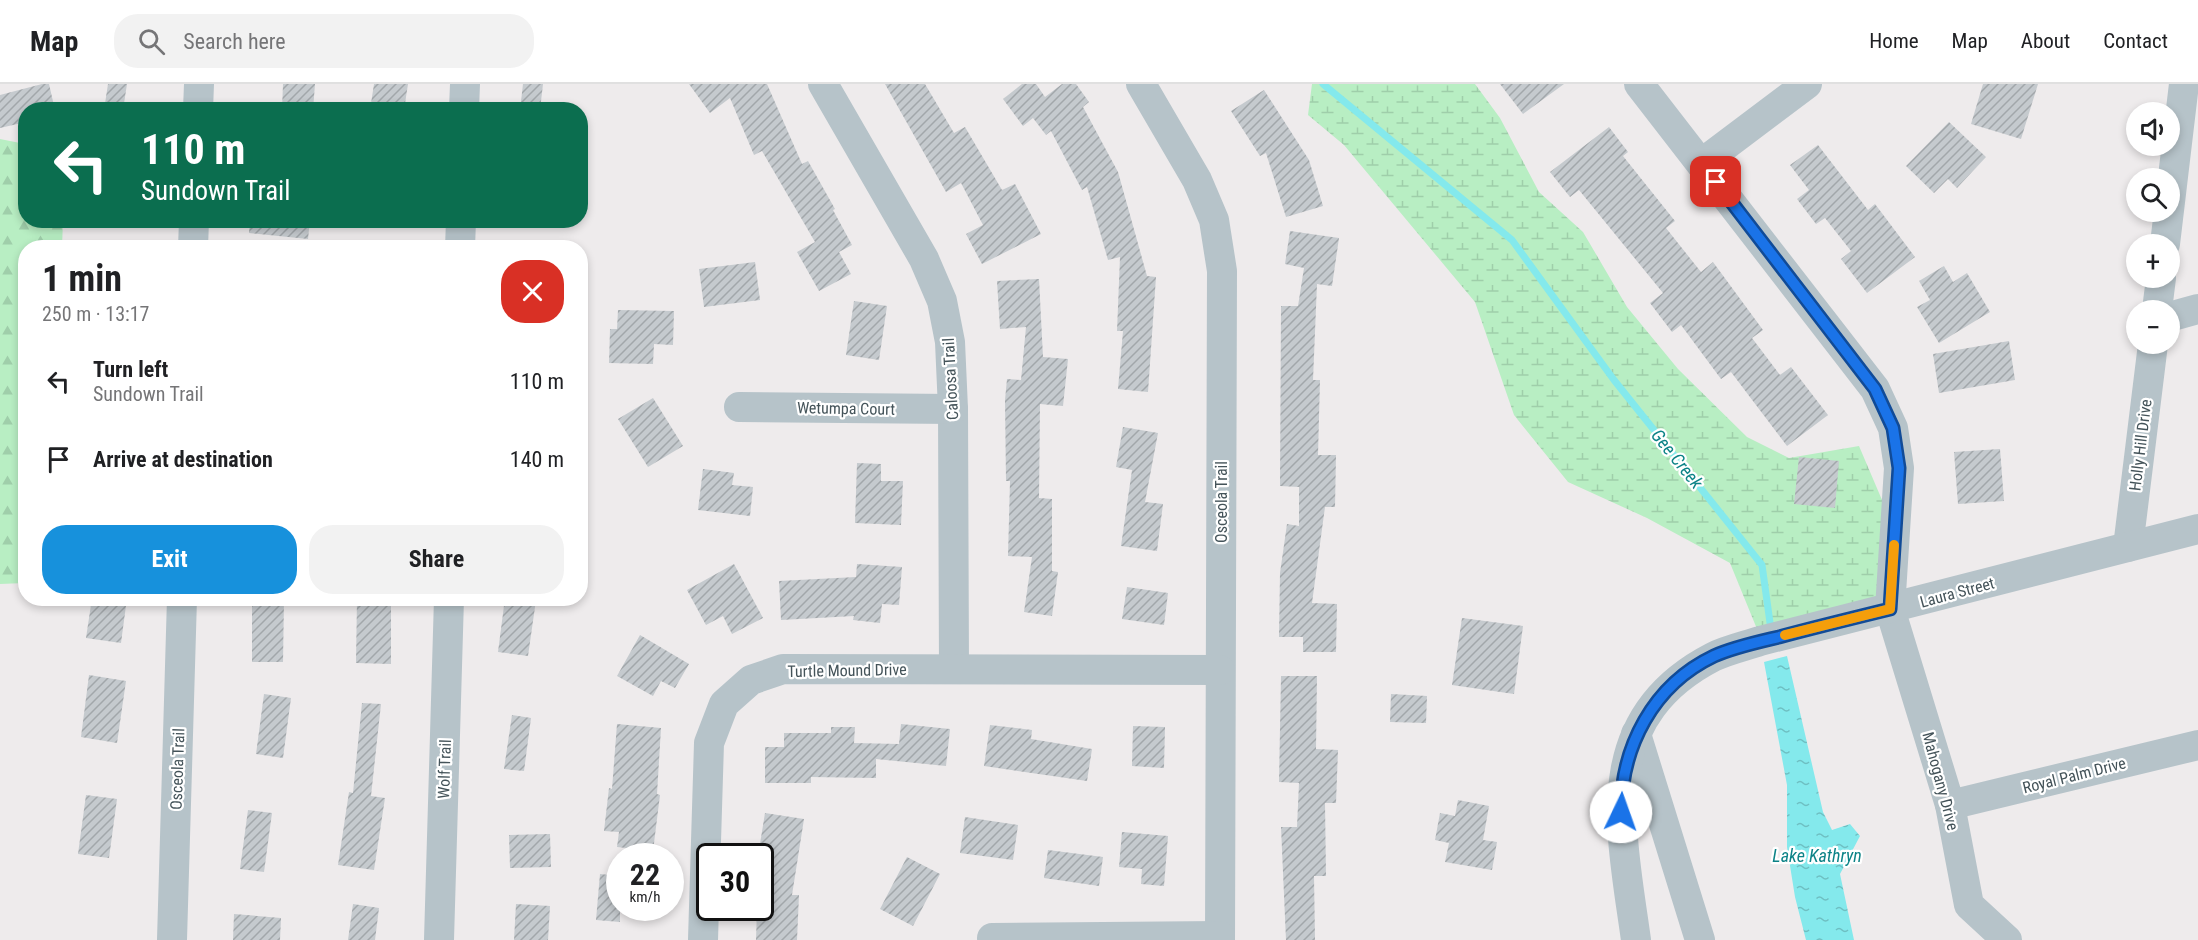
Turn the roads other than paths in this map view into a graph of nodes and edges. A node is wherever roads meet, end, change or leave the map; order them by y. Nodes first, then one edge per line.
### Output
1 (198, 84) edge
2 (465, 84) edge
3 (823, 84) edge
4 (1141, 84) edge
5 (1639, 84) edge
6 (1807, 84) edge
7 (2184, 84) edge
8 (198, 102) edge
9 (464, 102) edge
10 (1702, 163) junction
11 (2166, 234) edge
12 (2198, 309) edge
13 (2180, 314) edge
14 (2152, 354) edge
15 (739, 407) dead end
16 (953, 410) junction
17 (2198, 529) edge
18 (2128, 547) junction
19 (182, 606) edge
20 (449, 606) edge
21 (1890, 609) junction
22 (954, 669) junction
23 (1220, 670) junction
24 (1636, 734) junction
25 (2198, 745) edge
26 (1950, 805) junction
27 (992, 938) dead end
28 (1220, 938) edge
29 (172, 940) edge
30 (439, 940) edge
31 (703, 940) edge
32 (1636, 940) edge
33 (1700, 940) edge
34 (2007, 940) edge

1 - 8 street
2 - 9 street
3 - 16 street, Caloosa Trail
4 - 23 street, Osceola Trail
5 - 10 street
6 - 10 street
7 - 11 street
10 - 21 street
12 - 13 street
14 - 18 street, Holly Hill Drive
15 - 16 street, Wetumpa Court
16 - 22 street, Caloosa Trail
17 - 18 street, Laura Street
18 - 21 street, Laura Street
19 - 29 street, Osceola Trail
20 - 30 street, Wolf Trail
21 - 24 street, Laura Street
21 - 26 street, Mahogany Drive
22 - 23 street, Turtle Mound Drive
22 - 31 street, Turtle Mound Drive
23 - 28 street, Osceola Trail
24 - 32 street, Laura Street
24 - 33 street
25 - 26 street, Royal Palm Drive
26 - 34 street, Mahogany Drive
27 - 28 street

